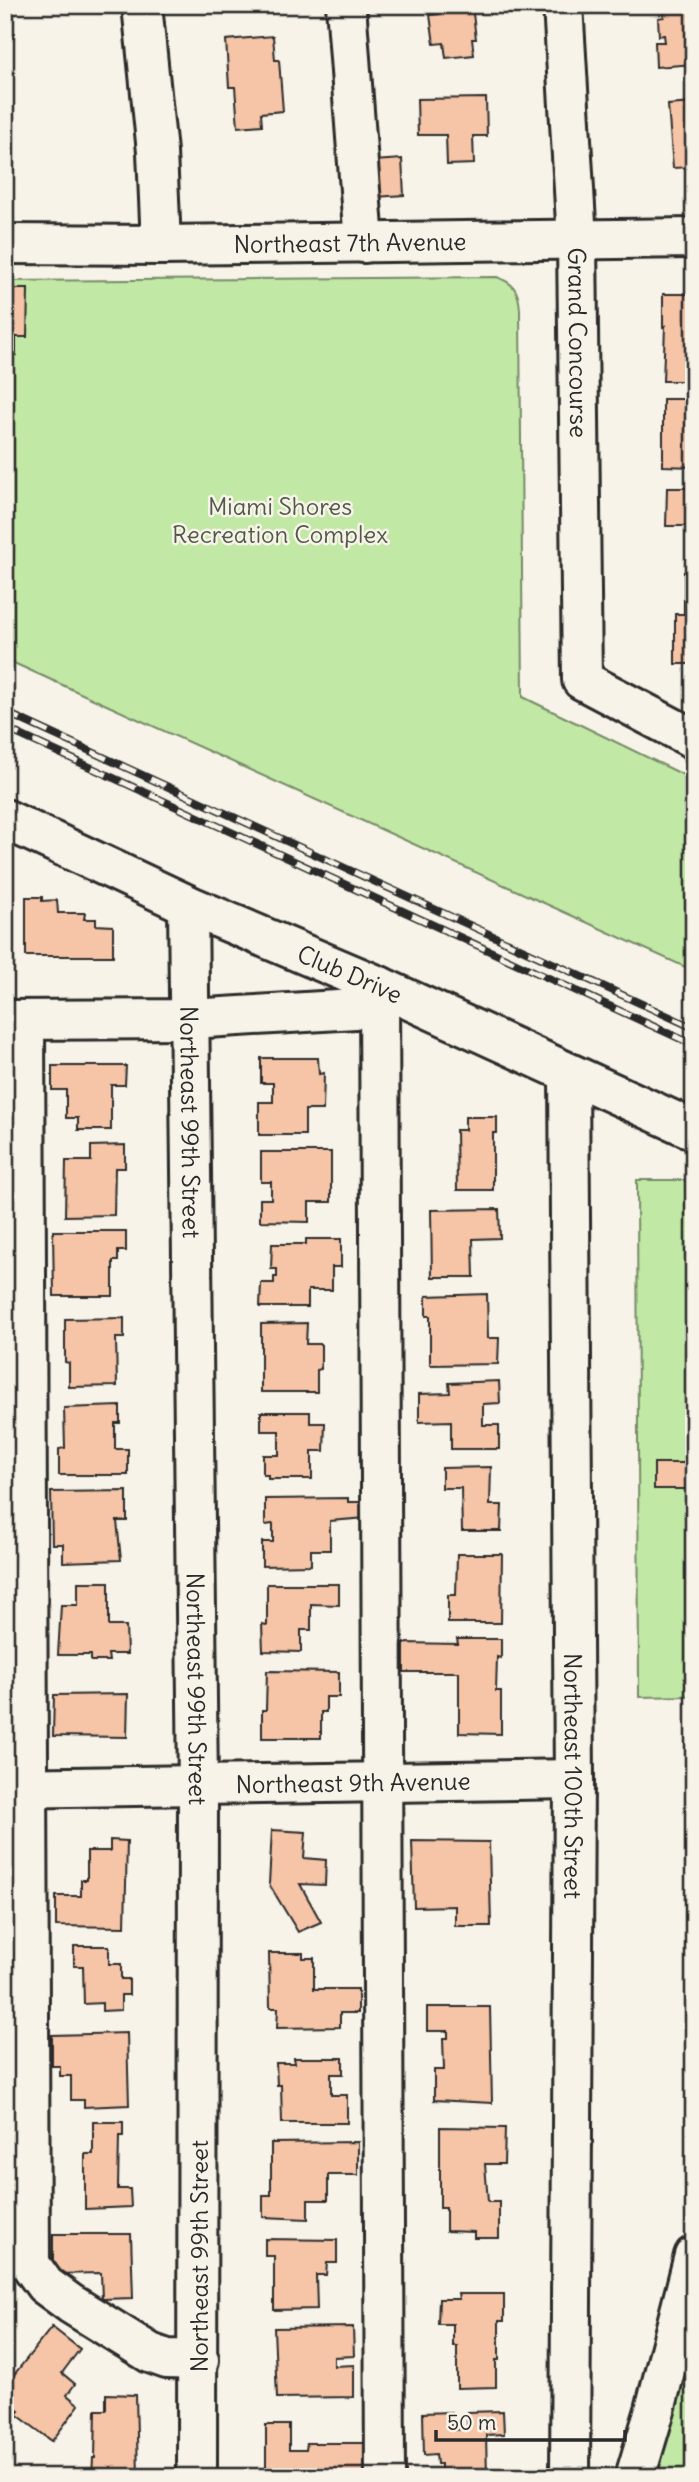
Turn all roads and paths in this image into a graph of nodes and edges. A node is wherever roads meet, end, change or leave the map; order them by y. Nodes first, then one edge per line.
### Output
1 (142, 5) edge
2 (346, 5) edge
3 (563, 5) edge
4 (694, 238) edge
5 (577, 240) junction
6 (365, 243) junction
7 (5, 244) edge
8 (160, 246) junction
9 (694, 738) edge
10 (5, 819) edge
11 (188, 905) junction
12 (379, 986) junction
13 (190, 1019) junction
14 (15, 1020) edge
15 (569, 1074) junction
16 (694, 1130) edge
17 (574, 1779) junction
18 (381, 1783) junction
19 (198, 1787) junction
20 (16, 1788) edge
21 (694, 2256) edge
22 (199, 2360) junction
23 (198, 2473) dead end
24 (385, 2477) edge
25 (570, 2477) edge
26 (635, 2477) edge

1 - 8 street
2 - 6 street
3 - 5 street, Grand Concourse
4 - 5 street, Northeast 7th Avenue
5 - 6 street, Northeast 7th Avenue
5 - 9 street, Grand Concourse
6 - 8 street, Northeast 7th Avenue
7 - 8 street, Northeast 7th Avenue
10 - 11 street, Club Drive
11 - 12 street, Club Drive
11 - 13 street, Northeast 99th Street
12 - 13 street
12 - 15 street, Club Drive
12 - 18 street
13 - 14 street
13 - 19 street, Northeast 99th Street
14 - 20 street
15 - 16 street, Club Drive
15 - 17 street, Northeast 100th Street
17 - 18 street, Northeast 9th Avenue
17 - 25 street, Northeast 100th Street
18 - 19 street, Northeast 9th Avenue
18 - 24 street
19 - 20 street, Northeast 9th Avenue
19 - 22 street, Northeast 99th Street
20 - 22 street
21 - 26 street
22 - 23 street, Northeast 99th Street

